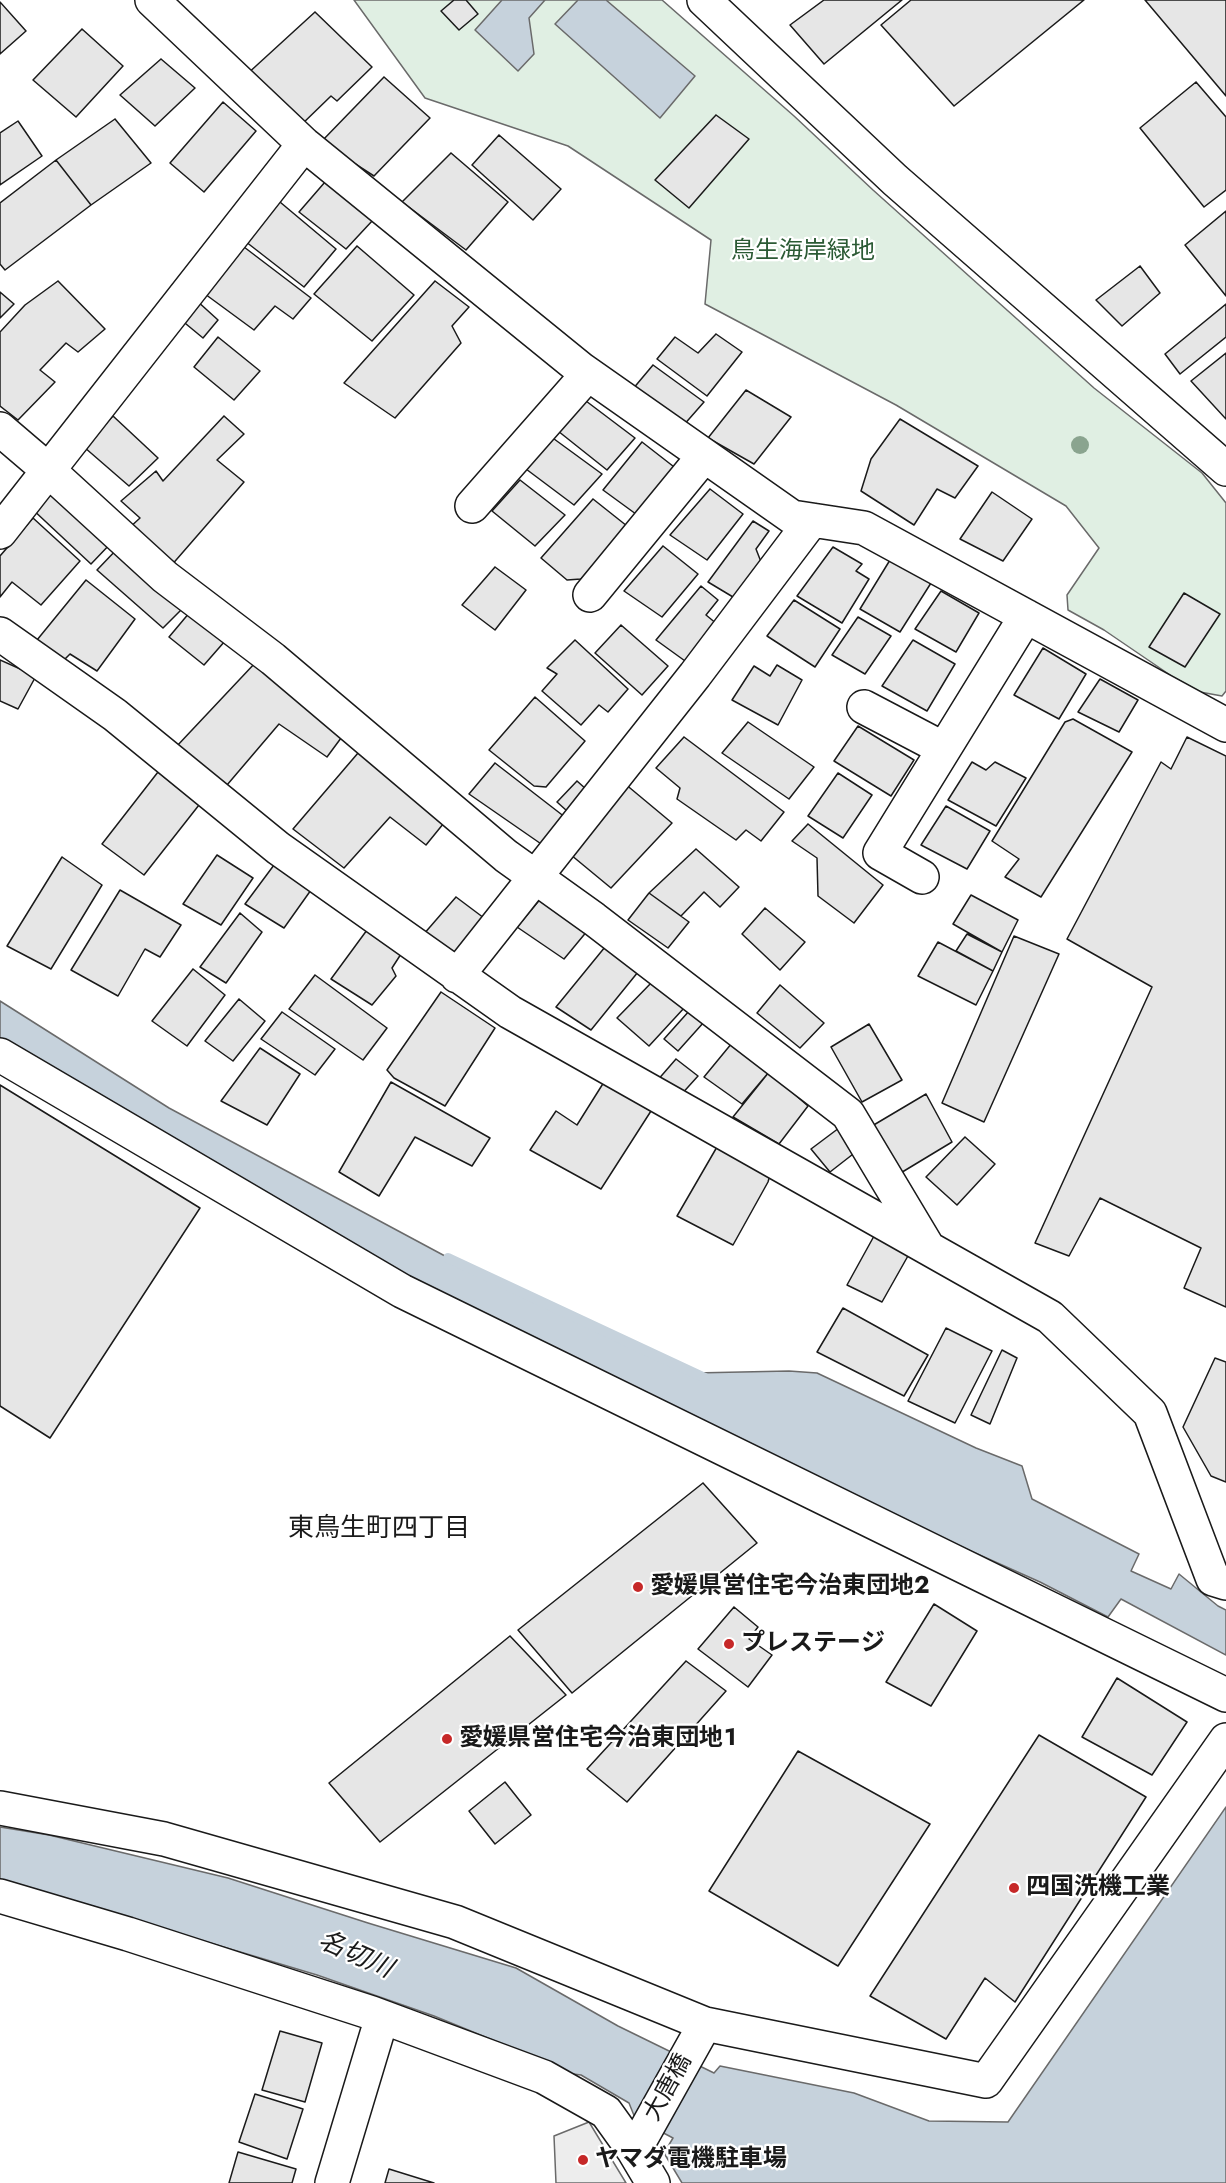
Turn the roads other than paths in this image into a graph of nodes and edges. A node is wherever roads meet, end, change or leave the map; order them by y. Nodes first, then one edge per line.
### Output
1 (153, 0) edge
2 (704, 0) edge
3 (304, 144) junction
4 (588, 374) junction
5 (0, 429) edge
6 (704, 456) junction
7 (1226, 469) edge
8 (48, 470) junction
9 (472, 506) dead end
10 (812, 520) junction
11 (0, 532) edge
12 (590, 595) dead end
13 (1026, 616) junction
14 (0, 634) edge
15 (864, 707) dead end
16 (1226, 725) edge
17 (944, 749) junction
18 (537, 877) junction
19 (922, 877) dead end
20 (457, 976) junction
21 (0, 1055) edge
22 (928, 1247) junction
23 (1226, 1583) edge
24 (1226, 1695) edge
25 (1226, 1740) edge
26 (0, 1808) edge
27 (0, 1896) edge
28 (382, 2017) junction
29 (704, 2025) junction
30 (634, 2150) junction
31 (332, 2183) edge
32 (653, 2183) edge

1 - 3 street
2 - 7 street
3 - 4 street
3 - 8 street
4 - 6 street
4 - 9 street
5 - 8 street
6 - 10 street
6 - 12 street
8 - 11 street
8 - 18 street
10 - 13 street
10 - 18 street
13 - 16 street
13 - 17 street
14 - 20 street
15 - 17 street
17 - 19 street
18 - 20 street
18 - 22 street
20 - 22 street
21 - 24 street
22 - 23 street
25 - 29 street
26 - 29 street
27 - 28 street
28 - 30 street
28 - 31 street
29 - 30 street, 大唐橋
30 - 32 street

